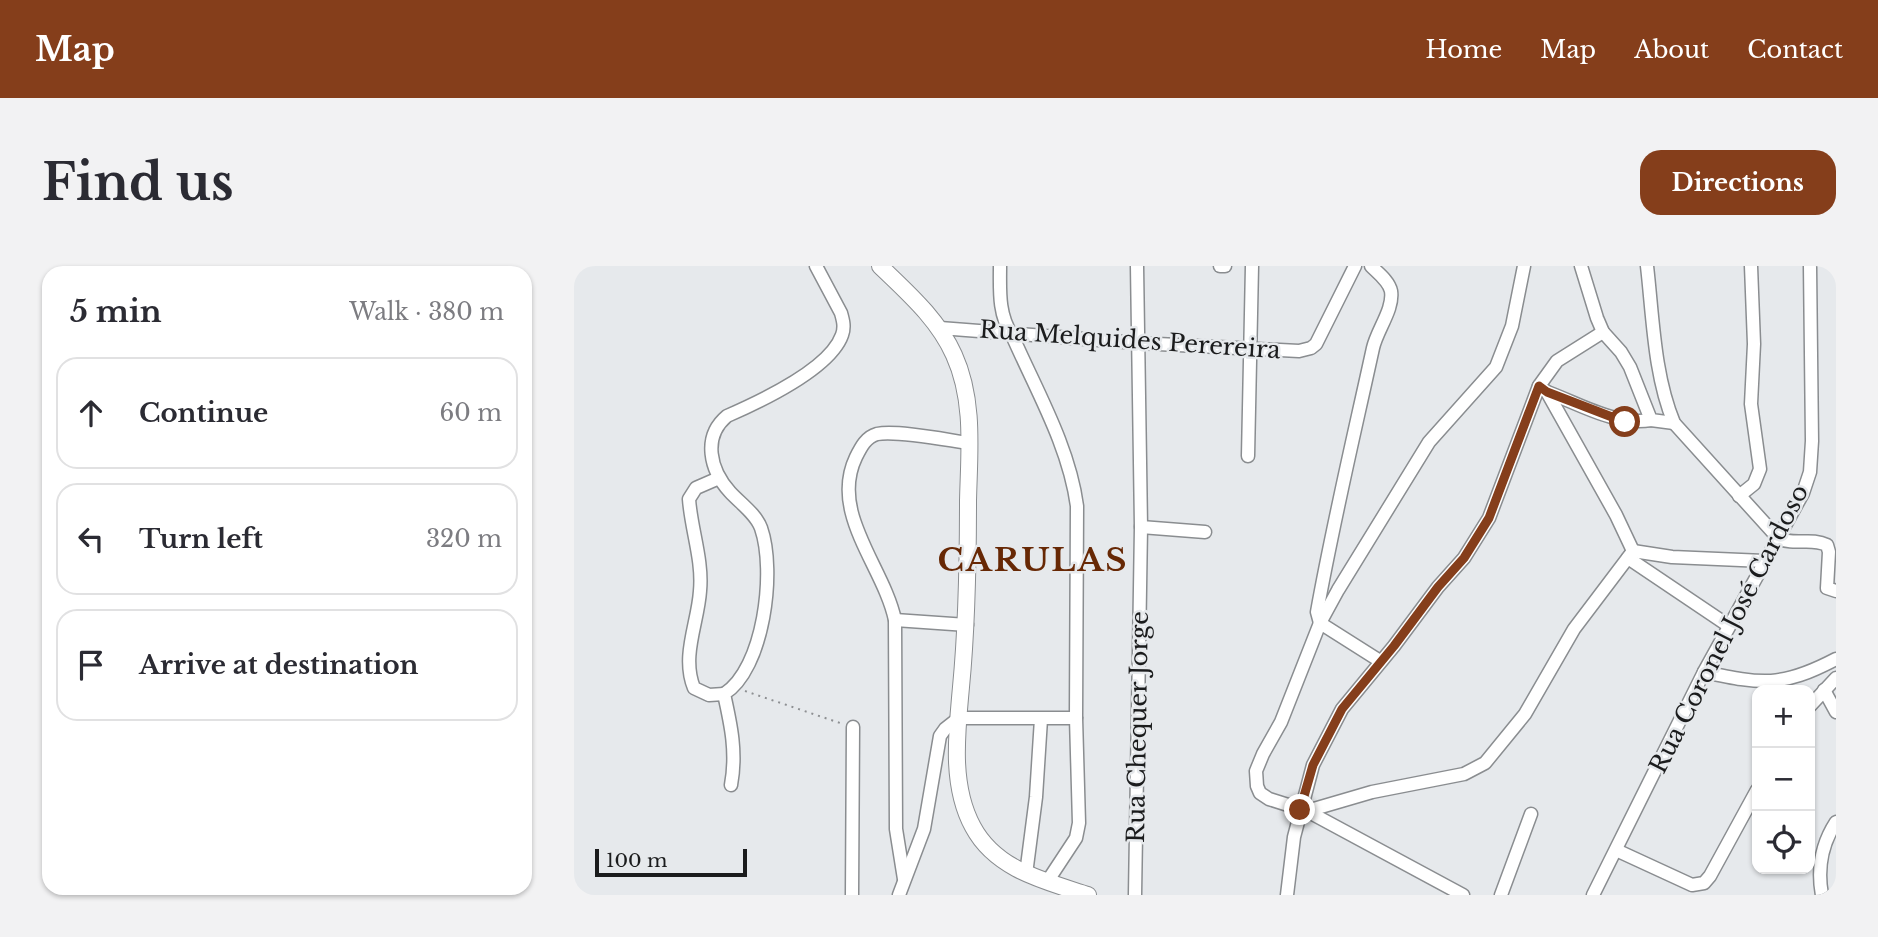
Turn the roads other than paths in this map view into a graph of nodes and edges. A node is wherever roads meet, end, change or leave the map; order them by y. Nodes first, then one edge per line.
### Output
1 (816, 266) edge
2 (880, 266) edge
3 (1000, 266) edge
4 (1137, 266) edge
5 (1252, 266) edge
6 (1355, 266) edge
7 (1371, 266) edge
8 (1524, 266) edge
9 (1581, 266) edge
10 (1647, 266) edge
11 (1751, 266) edge
12 (1810, 266) edge
13 (940, 328) junction
14 (1603, 332) junction
15 (1012, 335) junction
16 (1139, 343) junction
17 (1248, 348) junction
18 (1543, 389) junction
19 (1651, 420) junction
20 (1674, 423) junction
21 (969, 443) junction
22 (1248, 456) dead end
23 (719, 478) junction
24 (1739, 496) junction
25 (1141, 527) junction
26 (1205, 532) dead end
27 (1777, 538) junction
28 (1631, 555) junction
29 (1763, 561) junction
30 (1836, 592) edge
31 (895, 620) junction
32 (1320, 623) junction
33 (967, 625) junction
34 (1729, 626) junction
35 (1836, 659) edge
36 (1380, 661) junction
37 (1704, 672) junction
38 (1836, 678) edge
39 (1824, 690) junction
40 (729, 691) junction
41 (1815, 700) edge
42 (1836, 712) edge
43 (959, 718) junction
44 (1076, 718) junction
45 (1041, 719) junction
46 (853, 727) road end
47 (731, 785) dead end
48 (1752, 800) edge
49 (1303, 810) junction
50 (1531, 814) dead end
51 (1836, 822) edge
52 (1616, 850) junction
53 (1026, 874) junction
54 (904, 879) junction
55 (1047, 882) junction
56 (1836, 891) edge
57 (852, 895) edge
58 (899, 895) edge
59 (1088, 895) edge
60 (1135, 895) edge
61 (1287, 895) edge
62 (1463, 895) edge
63 (1501, 895) edge
64 (1593, 895) edge
65 (1820, 895) edge

1 - 23 street
2 - 13 main road
3 - 15 street
4 - 16 street, Rua Chequer Jorge
5 - 17 street
6 - 17 street, Rua Melquides Perereira
7 - 32 street
8 - 32 street
9 - 14 street
10 - 20 street
11 - 24 street
12 - 27 street, Rua Coronel José Cardoso
13 - 15 street, Rua Melquides Perereira
13 - 21 main road
14 - 18 street
14 - 19 street
15 - 16 street, Rua Melquides Perereira
15 - 44 street
16 - 17 street, Rua Melquides Perereira
16 - 25 street, Rua Chequer Jorge
17 - 22 street
18 - 19 street
18 - 28 street
18 - 36 street
19 - 20 street
20 - 24 street
21 - 31 street
21 - 33 main road
23 - 40 street
23 - 40 street
24 - 27 street
25 - 26 street
25 - 60 street, Rua Chequer Jorge
27 - 29 street, Rua Coronel José Cardoso
27 - 30 street
28 - 29 street
28 - 34 street
28 - 49 street
29 - 34 street, Rua Coronel José Cardoso
31 - 33 street
31 - 54 street
32 - 36 street
32 - 49 street
33 - 43 main road
34 - 37 street, Rua Coronel José Cardoso
35 - 37 street
36 - 49 street
37 - 52 street, Rua Coronel José Cardoso
38 - 39 street
39 - 41 street
39 - 42 street
40 - 47 street
43 - 45 street
43 - 53 main road
43 - 54 street
44 - 45 street
44 - 55 street
45 - 53 street
46 - 57 street
48 - 52 street
49 - 61 street
49 - 62 street
50 - 63 street
51 - 65 street
52 - 64 street, Rua Coronel José Cardoso
53 - 55 main road
54 - 58 street
55 - 59 main road
56 - 65 street

